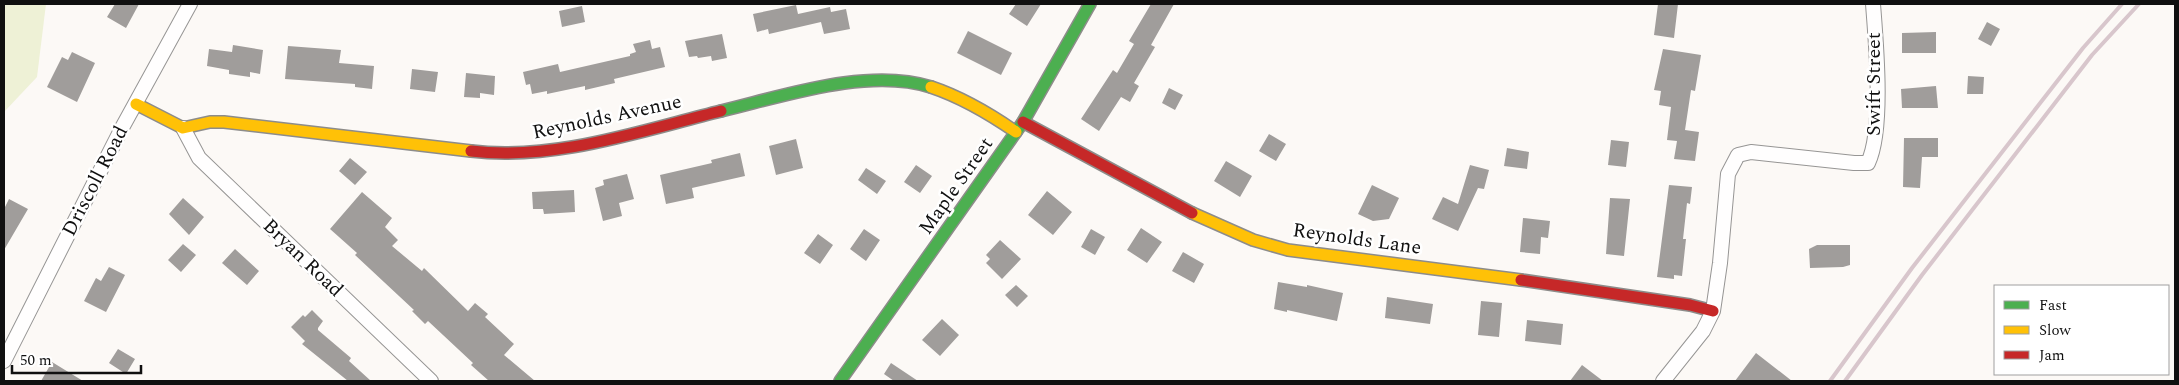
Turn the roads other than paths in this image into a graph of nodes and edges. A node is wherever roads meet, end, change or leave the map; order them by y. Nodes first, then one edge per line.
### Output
1 (190, 4) edge
2 (1090, 4) edge
3 (1873, 4) edge
4 (136, 104) junction
5 (1023, 122) junction
6 (183, 128) junction
7 (1016, 132) junction
8 (1713, 311) junction
9 (4, 360) edge
10 (431, 381) edge
11 (840, 381) edge
12 (1663, 381) edge

1 - 4 street, Driscoll Road
2 - 5 street, Maple Street
3 - 8 street, Swift Street
4 - 6 street
4 - 9 street, Driscoll Road
5 - 7 street, Maple Street
5 - 8 street, Reynolds Lane
6 - 7 street, Reynolds Avenue
6 - 10 street, Bryan Road
7 - 11 street, Maple Street
8 - 12 street

